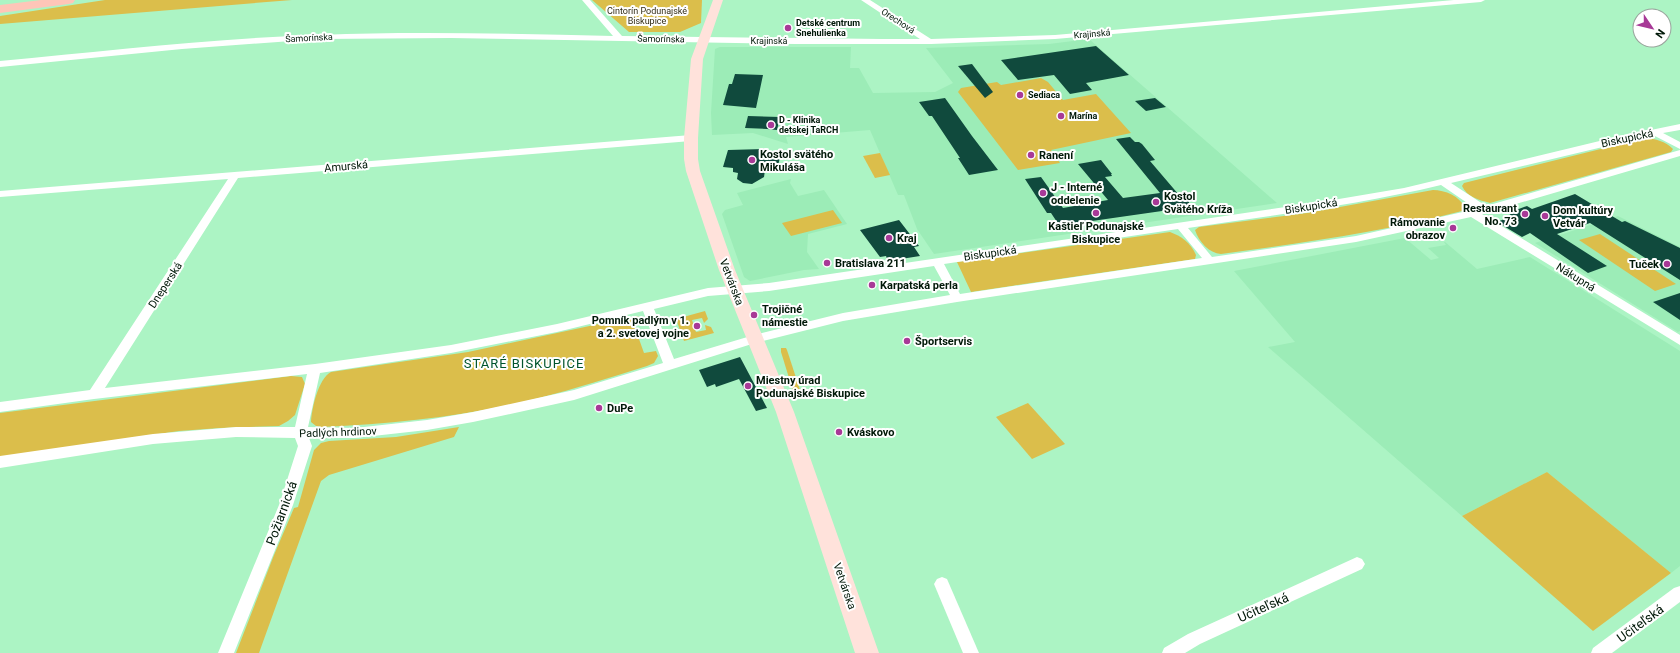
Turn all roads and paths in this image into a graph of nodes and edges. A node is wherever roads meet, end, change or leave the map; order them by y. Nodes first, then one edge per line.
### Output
1 (69, 0) edge
2 (586, 0) edge
3 (718, 0) edge
4 (865, 0) edge
5 (1481, 0) edge
6 (0, 9) edge
7 (619, 38) junction
8 (703, 40) junction
9 (931, 42) junction
10 (0, 64) edge
11 (1680, 127) edge
12 (1654, 132) junction
13 (691, 138) junction
14 (1680, 146) edge
15 (1680, 152) edge
16 (235, 175) junction
17 (1443, 182) junction
18 (0, 194) edge
19 (1478, 211) junction
20 (1181, 226) junction
21 (1210, 260) junction
22 (937, 261) junction
23 (735, 289) junction
24 (957, 298) junction
25 (648, 308) junction
26 (754, 339) junction
27 (1680, 341) edge
28 (670, 366) junction
29 (315, 369) junction
30 (94, 394) junction
31 (0, 407) edge
32 (300, 433) junction
33 (0, 462) edge
34 (1357, 564) dead end
35 (942, 584) dead end
36 (1680, 593) edge
37 (226, 653) edge
38 (867, 653) edge
39 (971, 653) edge
40 (1170, 653) edge
41 (1599, 653) edge

1 - 6 main road
2 - 7 street
3 - 8 street, Vetvárska
4 - 9 street, Orechová
5 - 9 street, Krajinská
7 - 8 street, Šamorínska
7 - 10 street, Šamorínska
8 - 9 street, Krajinská
8 - 13 street, Vetvárska
11 - 12 street, Biskupická
12 - 14 street
12 - 17 street, Biskupická
13 - 16 street, Amurská
13 - 23 street, Vetvárska
15 - 19 street
16 - 18 street, Amurská
16 - 30 street, Dneperská
17 - 19 street, Nákupná
17 - 20 street, Biskupická
19 - 21 street
19 - 27 street, Nákupná
20 - 21 street
20 - 22 street, Biskupická
21 - 24 street
22 - 23 street
22 - 24 street
23 - 25 street
23 - 26 street, Vetvárska
24 - 26 street
25 - 28 street
25 - 29 street
26 - 28 street
26 - 38 street, Vetvárska
28 - 32 street, Padlých hrdinov
29 - 30 street
29 - 32 street, Požiarnická
30 - 31 street
32 - 33 street, Padlých hrdinov
32 - 37 street, Požiarnická
34 - 40 street, Učiteľská
35 - 39 street
36 - 41 street, Učiteľská

